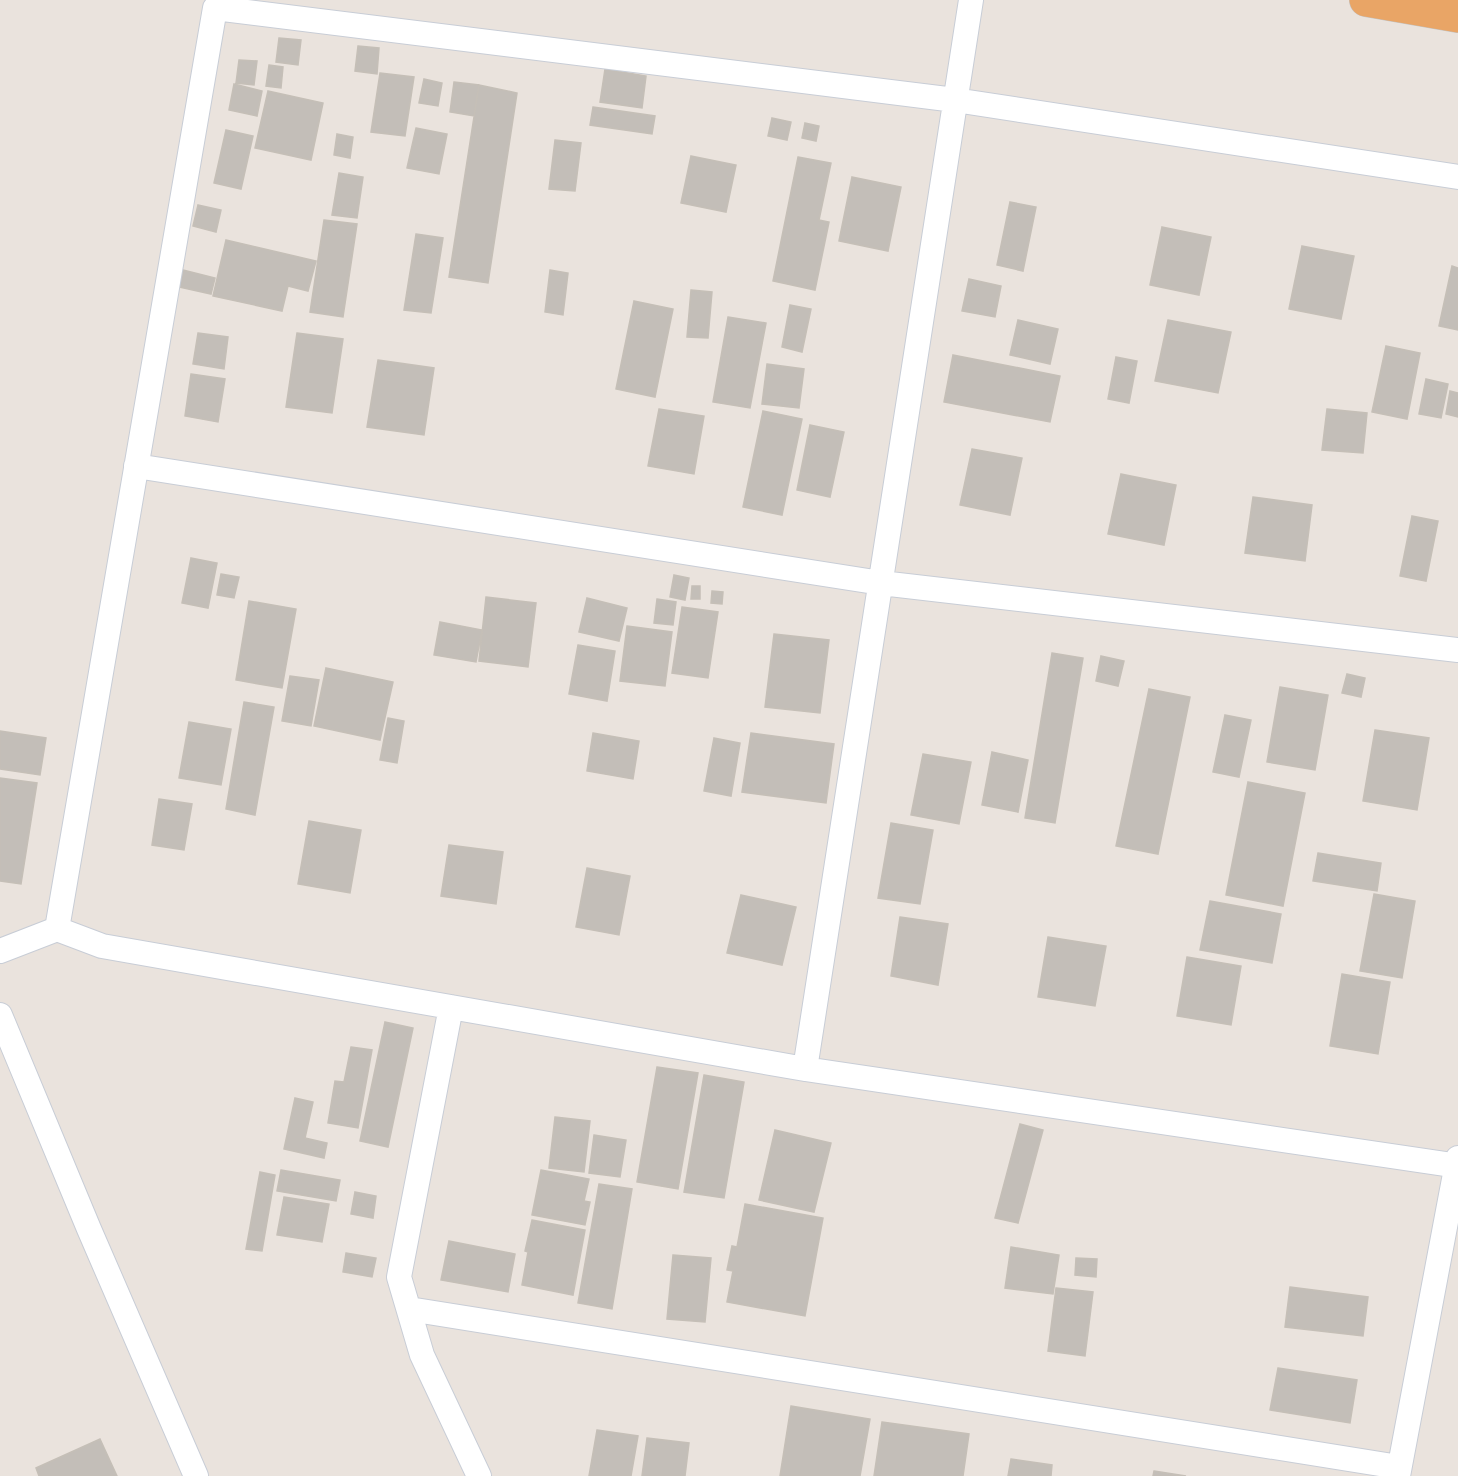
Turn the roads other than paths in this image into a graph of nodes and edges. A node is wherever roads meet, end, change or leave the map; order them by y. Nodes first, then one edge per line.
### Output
1 (971, 0) edge
2 (1366, 0) edge
3 (1458, 16) edge
4 (956, 100) junction
5 (1458, 177) edge
6 (136, 466) junction
7 (881, 583) junction
8 (1458, 650) edge
9 (57, 929) junction
10 (0, 951) edge
11 (451, 1007) junction
12 (0, 1015) edge
13 (805, 1069) junction
14 (1458, 1163) edge
15 (409, 1309) junction
16 (1399, 1472) edge
17 (196, 1476) edge
18 (479, 1476) edge

1 - 4 street
2 - 3 highway
4 - 5 street
4 - 6 street
4 - 7 street
6 - 7 street
6 - 9 street
7 - 8 street
7 - 13 street
9 - 10 street
9 - 11 street
11 - 13 street
11 - 15 street
12 - 17 street
13 - 14 street
14 - 16 street
15 - 16 street
15 - 18 street

